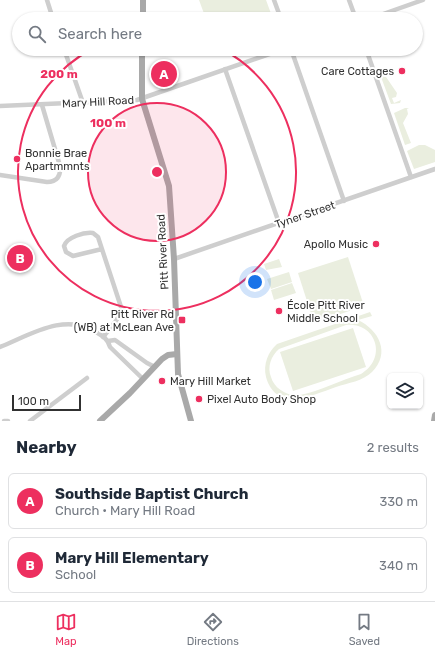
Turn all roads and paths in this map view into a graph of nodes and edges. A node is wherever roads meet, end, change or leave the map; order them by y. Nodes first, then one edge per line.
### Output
1 (47, 0) edge
2 (143, 0) edge
3 (274, 0) edge
4 (349, 0) edge
5 (422, 0) edge
6 (51, 12) edge
7 (143, 12) edge
8 (278, 12) edge
9 (353, 12) edge
10 (389, 12) edge
11 (66, 56) edge
12 (142, 56) edge
13 (263, 56) edge
14 (293, 56) edge
15 (368, 56) edge
16 (225, 69) junction
17 (142, 99) junction
18 (82, 104) junction
19 (42, 105) junction
20 (0, 106) edge
21 (435, 169) edge
22 (0, 175) edge
23 (411, 177) junction
24 (344, 201) junction
25 (279, 223) junction
26 (102, 249) junction
27 (174, 259) junction
28 (103, 337) junction
29 (108, 341) junction
30 (0, 346) edge
31 (177, 354) junction
32 (155, 367) junction
33 (87, 378) dead end
34 (143, 379) junction
35 (435, 415) edge
36 (4, 421) edge
37 (8, 421) edge
38 (30, 421) edge
39 (100, 421) edge
40 (191, 421) edge
41 (434, 421) edge

1 - 6 street
2 - 7 main road
3 - 8 street
4 - 9 street
5 - 10 street
11 - 18 street
12 - 17 main road, Pitt River Road
13 - 16 street, Mary Hill Road
14 - 24 street
15 - 23 street
16 - 17 street, Mary Hill Road
16 - 25 street
17 - 18 street, Mary Hill Road
17 - 27 main road, Pitt River Road
18 - 19 street, Mary Hill Road
19 - 20 street, Mary Hill Road
19 - 22 street
21 - 23 street, Tyner Street
23 - 24 street, Tyner Street
24 - 25 street, Tyner Street
25 - 27 street, Tyner Street
26 - 26 street
26 - 28 street
27 - 31 main road, Pitt River Road
28 - 29 street
28 - 30 street
29 - 32 street
29 - 34 street
31 - 32 main road
31 - 40 main road, Pitt River Road
32 - 34 main road
33 - 38 street
34 - 39 main road
35 - 41 main road
36 - 37 street

